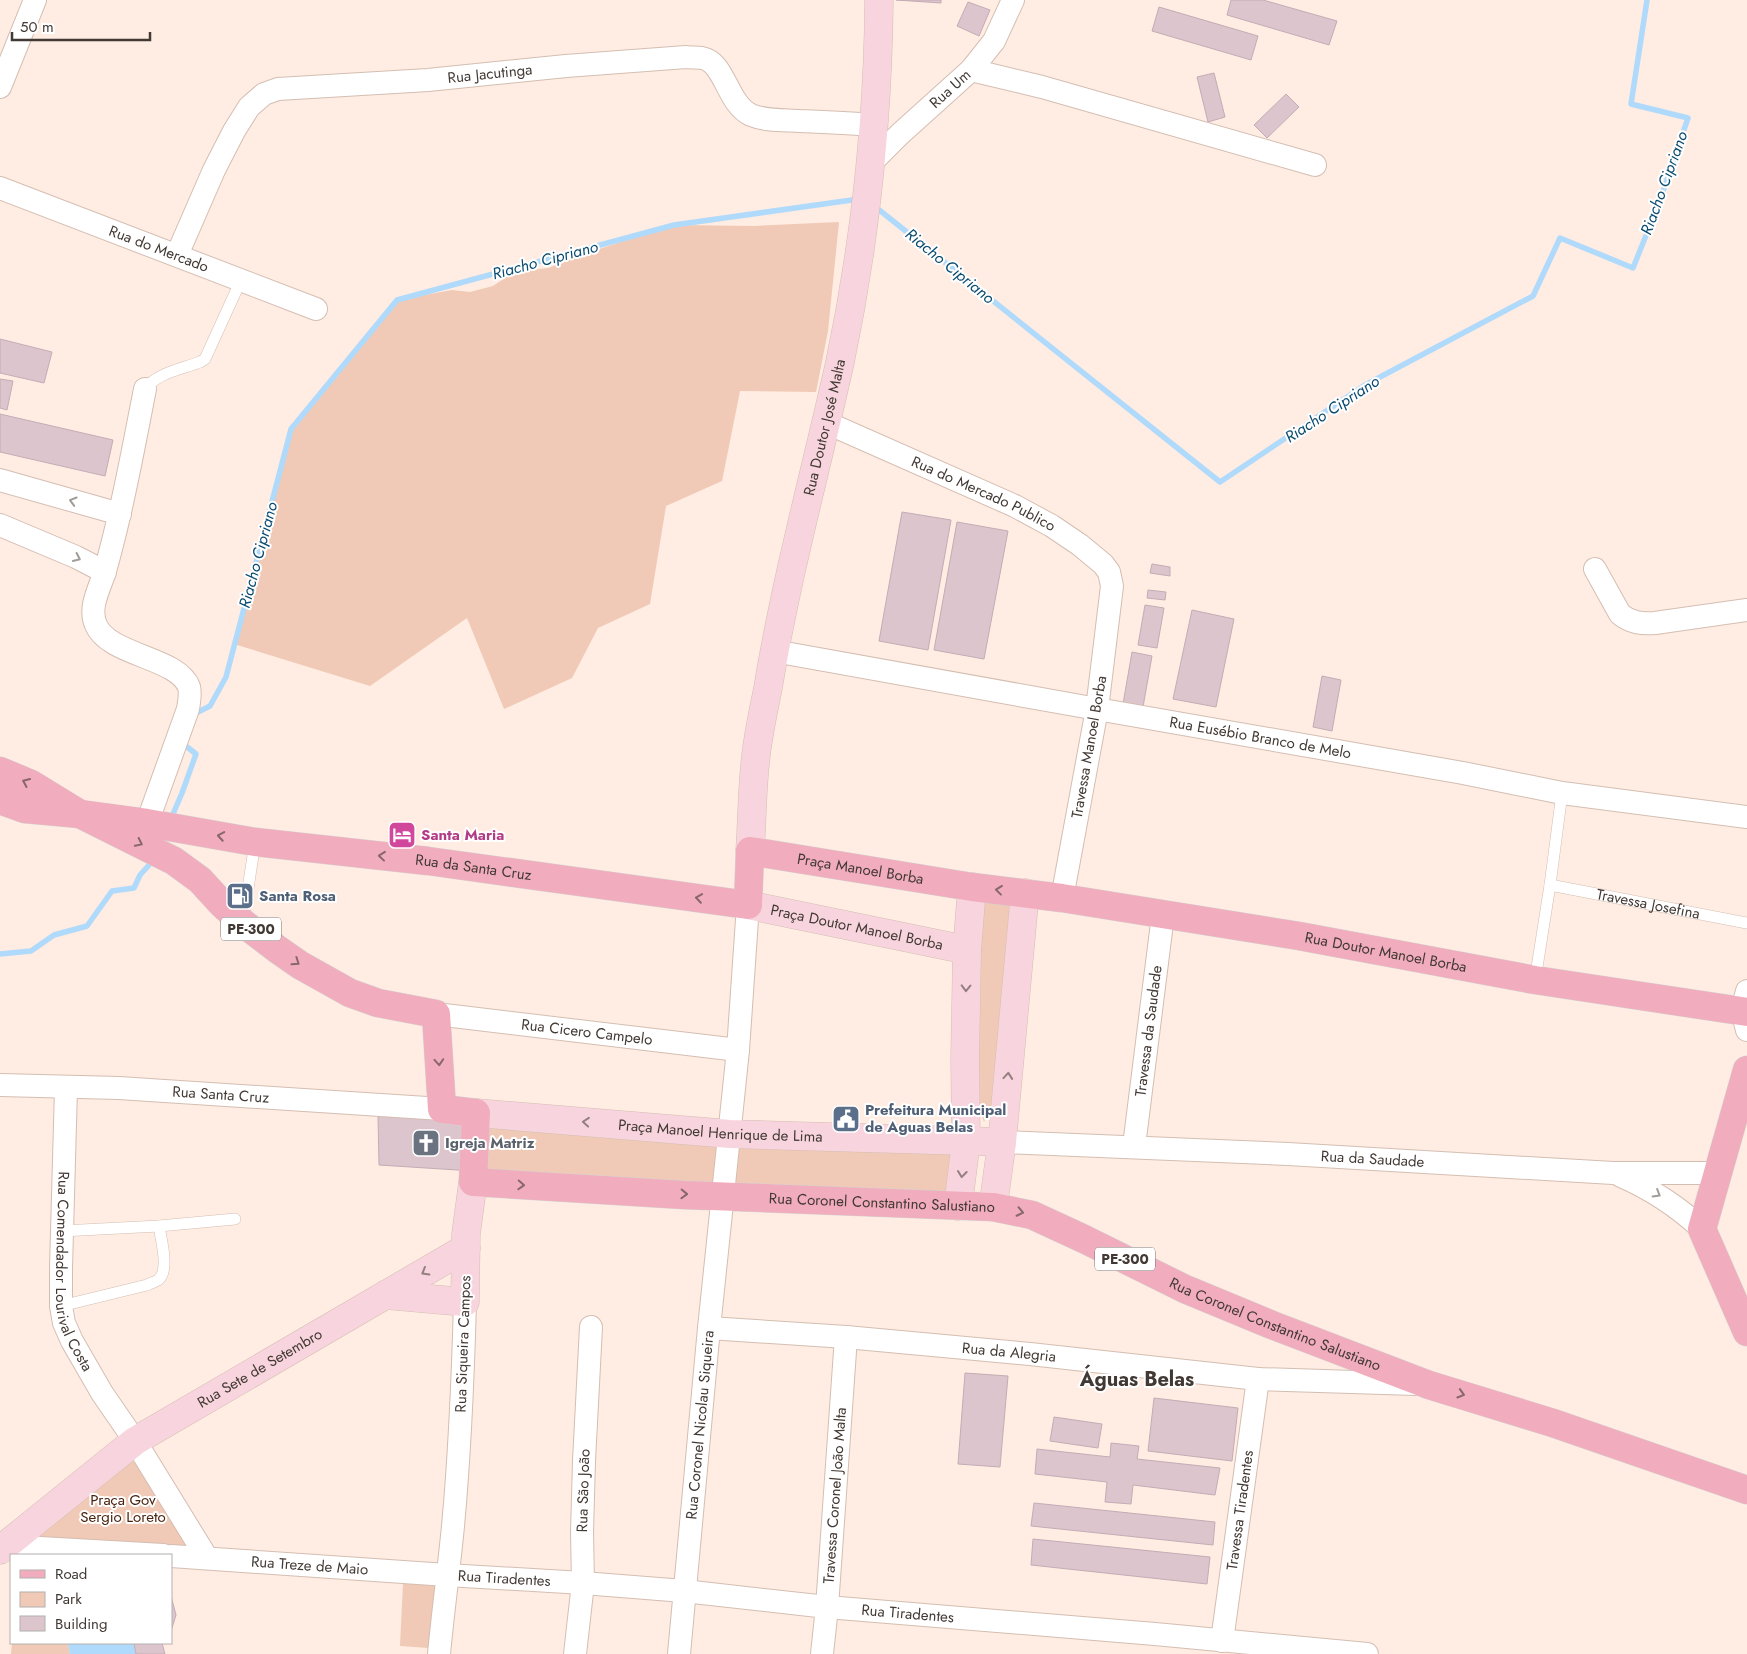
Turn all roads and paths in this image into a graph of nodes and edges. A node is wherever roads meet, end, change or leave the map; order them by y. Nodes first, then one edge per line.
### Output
1 (35, 0) edge
2 (880, 0) edge
3 (1013, 0) edge
4 (971, 70) junction
5 (0, 87) edge
6 (874, 125) junction
7 (870, 164) junction
8 (1315, 165) dead end
9 (0, 188) edge
10 (177, 255) junction
11 (241, 280) junction
12 (316, 309) dead end
13 (145, 389) joint
14 (824, 422) junction
15 (0, 480) edge
16 (120, 514) junction
17 (0, 526) edge
18 (1595, 569) dead end
19 (105, 572) junction
20 (1112, 596) joint
21 (1747, 610) edge
22 (774, 651) junction
23 (1097, 709) junction
24 (0, 771) edge
25 (1562, 793) junction
26 (0, 800) edge
27 (80, 814) junction
28 (1747, 817) edge
29 (147, 823) junction
30 (255, 842) junction
31 (750, 851) junction
32 (1550, 885) junction
33 (972, 887) junction
34 (1025, 893) junction
35 (1062, 898) junction
36 (748, 905) junction
37 (1163, 915) junction
38 (243, 923) junction
39 (1747, 923) edge
40 (967, 950) junction
41 (1535, 980) junction
42 (1746, 1011) edge
43 (436, 1014) junction
44 (738, 1050) junction
45 (1747, 1070) edge
46 (0, 1085) edge
47 (66, 1088) junction
48 (442, 1109) junction
49 (476, 1113) junction
50 (730, 1134) junction
51 (966, 1142) junction
52 (1002, 1142) junction
53 (1134, 1146) junction
54 (1613, 1173) junction
55 (1716, 1173) junction
56 (473, 1182) junction
57 (723, 1195) junction
58 (958, 1206) junction
59 (993, 1207) junction
60 (236, 1219) dead end
61 (159, 1226) junction
62 (1702, 1229) junction
63 (62, 1231) junction
64 (466, 1248) junction
65 (385, 1295) junction
66 (465, 1302) junction
67 (61, 1306) junction
68 (591, 1327) dead end
69 (709, 1328) junction
70 (1747, 1332) edge
71 (846, 1337) junction
72 (1258, 1379) junction
73 (1429, 1385) junction
74 (135, 1441) junction
75 (1747, 1490) edge
76 (3, 1548) edge
77 (139, 1554) edge
78 (172, 1556) edge
79 (207, 1558) junction
80 (448, 1576) junction
81 (583, 1583) junction
82 (684, 1591) junction
83 (827, 1607) junction
84 (1222, 1640) junction
85 (1328, 1652) edge
86 (439, 1654) edge
87 (575, 1654) edge
88 (679, 1654) edge
89 (822, 1654) edge
90 (1367, 1654) edge

1 - 5 street
2 - 6 street, Rua Doutor José Malta
3 - 4 street, Rua Um
4 - 7 street, Rua Um
4 - 8 street
6 - 7 street, Rua Doutor José Malta
6 - 10 street, Rua Jacutinga
7 - 14 street, Rua Doutor José Malta
9 - 10 street, Rua do Mercado
10 - 11 street, Rua do Mercado
11 - 12 street, Rua do Mercado
11 - 13 lane
13 - 16 street
14 - 20 street, Rua do Mercado Publico
14 - 22 street, Rua Doutor José Malta
16 -> 15 street
16 - 19 street
17 -> 19 street
18 - 21 street
19 - 29 street
20 - 23 street, Travessa Manoel Borba
22 - 23 street, Rua Eusébio Branco de Melo
22 - 31 street, Rua Doutor José Malta
23 - 25 street, Rua Eusébio Branco de Melo
23 - 35 street, Travessa Manoel Borba
27 -> 24 main road
25 - 28 street, Rua Eusébio Branco de Melo
25 - 32 lane
26 - 27 main road, PE-300
27 - 29 main road, Rua da Santa Cruz
27 -> 38 main road, PE-300
30 -> 29 main road, Rua da Santa Cruz
36 -> 30 main road, Rua da Santa Cruz
30 - 38 lane
31 - 33 main road, Praça Manoel Borba
31 - 36 main road
32 - 39 lane, Travessa Josefina
32 - 41 lane
34 -> 33 main road, Praça Manoel Borba
33 - 40 street
34 - 35 main road, Rua Doutor Manoel Borba
52 -> 34 street
35 - 37 main road, Rua Doutor Manoel Borba
36 - 40 street, Praça Doutor Manoel Borba
36 - 44 street, Rua Coronel Nicolau Siqueira
37 - 41 main road, Rua Doutor Manoel Borba
37 - 53 street, Travessa da Saudade
38 -> 43 main road, PE-300
40 -> 51 street
41 - 42 main road, Rua Doutor Manoel Borba
43 - 44 street, Rua Cicero Campelo
43 -> 48 main road
44 - 50 street, Rua Coronel Nicolau Siqueira
45 - 55 main road
46 - 47 street, Rua Santa Cruz
47 - 48 street, Rua Santa Cruz
47 - 63 street, Rua Comendador Lourival Costa
48 - 49 main road
50 -> 49 street, Praça Manoel Henrique de Lima
49 - 56 main road, Rua Siqueira Campos
50 - 51 street, Praça Manoel Henrique de Lima
50 - 57 street, Rua Coronel Nicolau Siqueira
51 - 52 street, Praça Manoel Henrique de Lima
51 -> 58 street
52 - 53 street
52 - 59 street
53 - 54 street, Rua da Saudade
54 - 55 street, Rua da Saudade
54 -> 62 street, Rua da Saudade
55 - 62 main road
56 -> 57 main road, Rua Coronel Constantino Salustiano / PE-300
56 - 64 street, Rua Siqueira Campos
57 - 58 main road, Rua Coronel Constantino Salustiano / PE-300
57 - 69 street, Rua Coronel Nicolau Siqueira
58 - 59 main road, Rua Coronel Constantino Salustiano / PE-300
59 -> 73 main road, Rua Coronel Constantino Salustiano / PE-300
60 - 61 lane
61 - 63 lane
61 - 67 lane
62 - 70 main road
63 - 67 street, Rua Comendador Lourival Costa
64 -> 65 street, Rua Sete de Setembro
64 - 66 street, Rua Siqueira Campos
65 - 66 street
65 - 74 street, Rua Sete de Setembro
66 - 80 street, Rua Siqueira Campos
67 - 74 street, Rua Comendador Lourival Costa
68 - 81 street, Rua São João
69 - 71 street, Rua da Alegria
69 - 82 street, Rua Coronel Nicolau Siqueira
71 - 72 street, Rua da Alegria
71 - 83 street, Travessa Coronel João Malta
72 - 73 street, Rua da Alegria
72 - 84 street, Travessa Tiradentes
73 -> 75 main road, Rua Coronel Constantino Salustiano / PE-300
74 - 76 street, Rua Sete de Setembro
74 - 79 street, Rua Comendador Lourival Costa
76 - 77 street
78 - 79 street, Rua Treze de Maio
79 - 80 street, Rua Treze de Maio
80 - 81 street, Rua Tiradentes
80 - 86 street
81 - 82 street, Rua Tiradentes
81 - 87 street, Rua São João
82 - 83 street, Rua Tiradentes
82 - 88 street, Rua Coronel Nicolau Siqueira
83 - 84 street, Rua Tiradentes
83 - 89 street, Travessa Coronel João Malta
84 - 85 street, Rua Tiradentes
85 - 90 street, Rua Tiradentes

